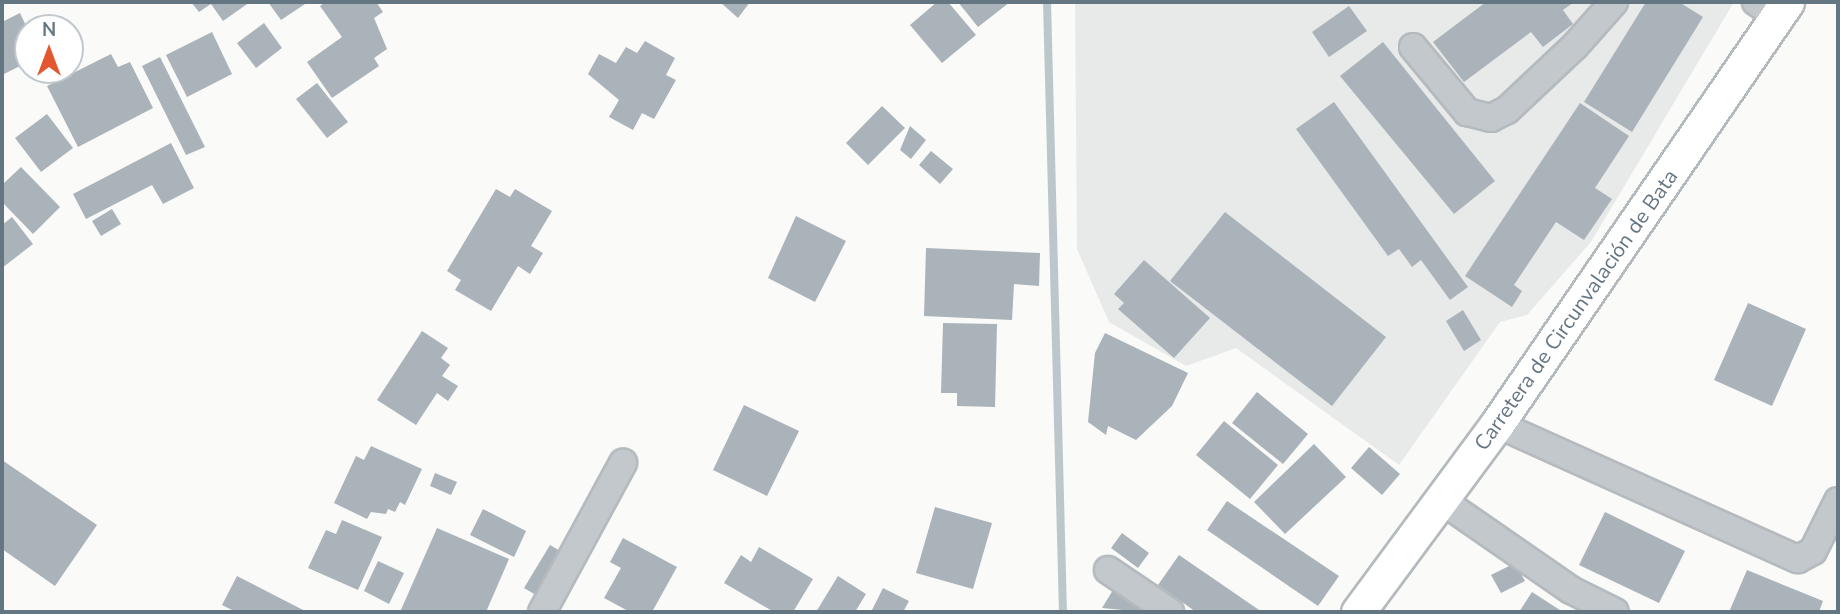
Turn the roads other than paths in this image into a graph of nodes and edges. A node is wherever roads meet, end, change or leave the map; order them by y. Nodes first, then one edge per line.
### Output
1 (1615, 2) edge
2 (1774, 7) edge
3 (1413, 47) dead end
4 (1497, 424) junction
5 (623, 463) dead end
6 (1441, 500) junction
7 (1838, 501) edge
8 (1108, 570) dead end
9 (542, 612) edge
10 (1170, 612) edge
11 (1358, 612) edge
12 (1615, 612) edge

1 - 3 street
2 - 4 main road, Carretera de Circunvalación de Bata
4 - 6 main road, Carretera de Circunvalación de Bata
4 - 7 street
5 - 9 street
6 - 11 main road, Carretera de Circunvalación de Bata
6 - 12 street
8 - 10 street

